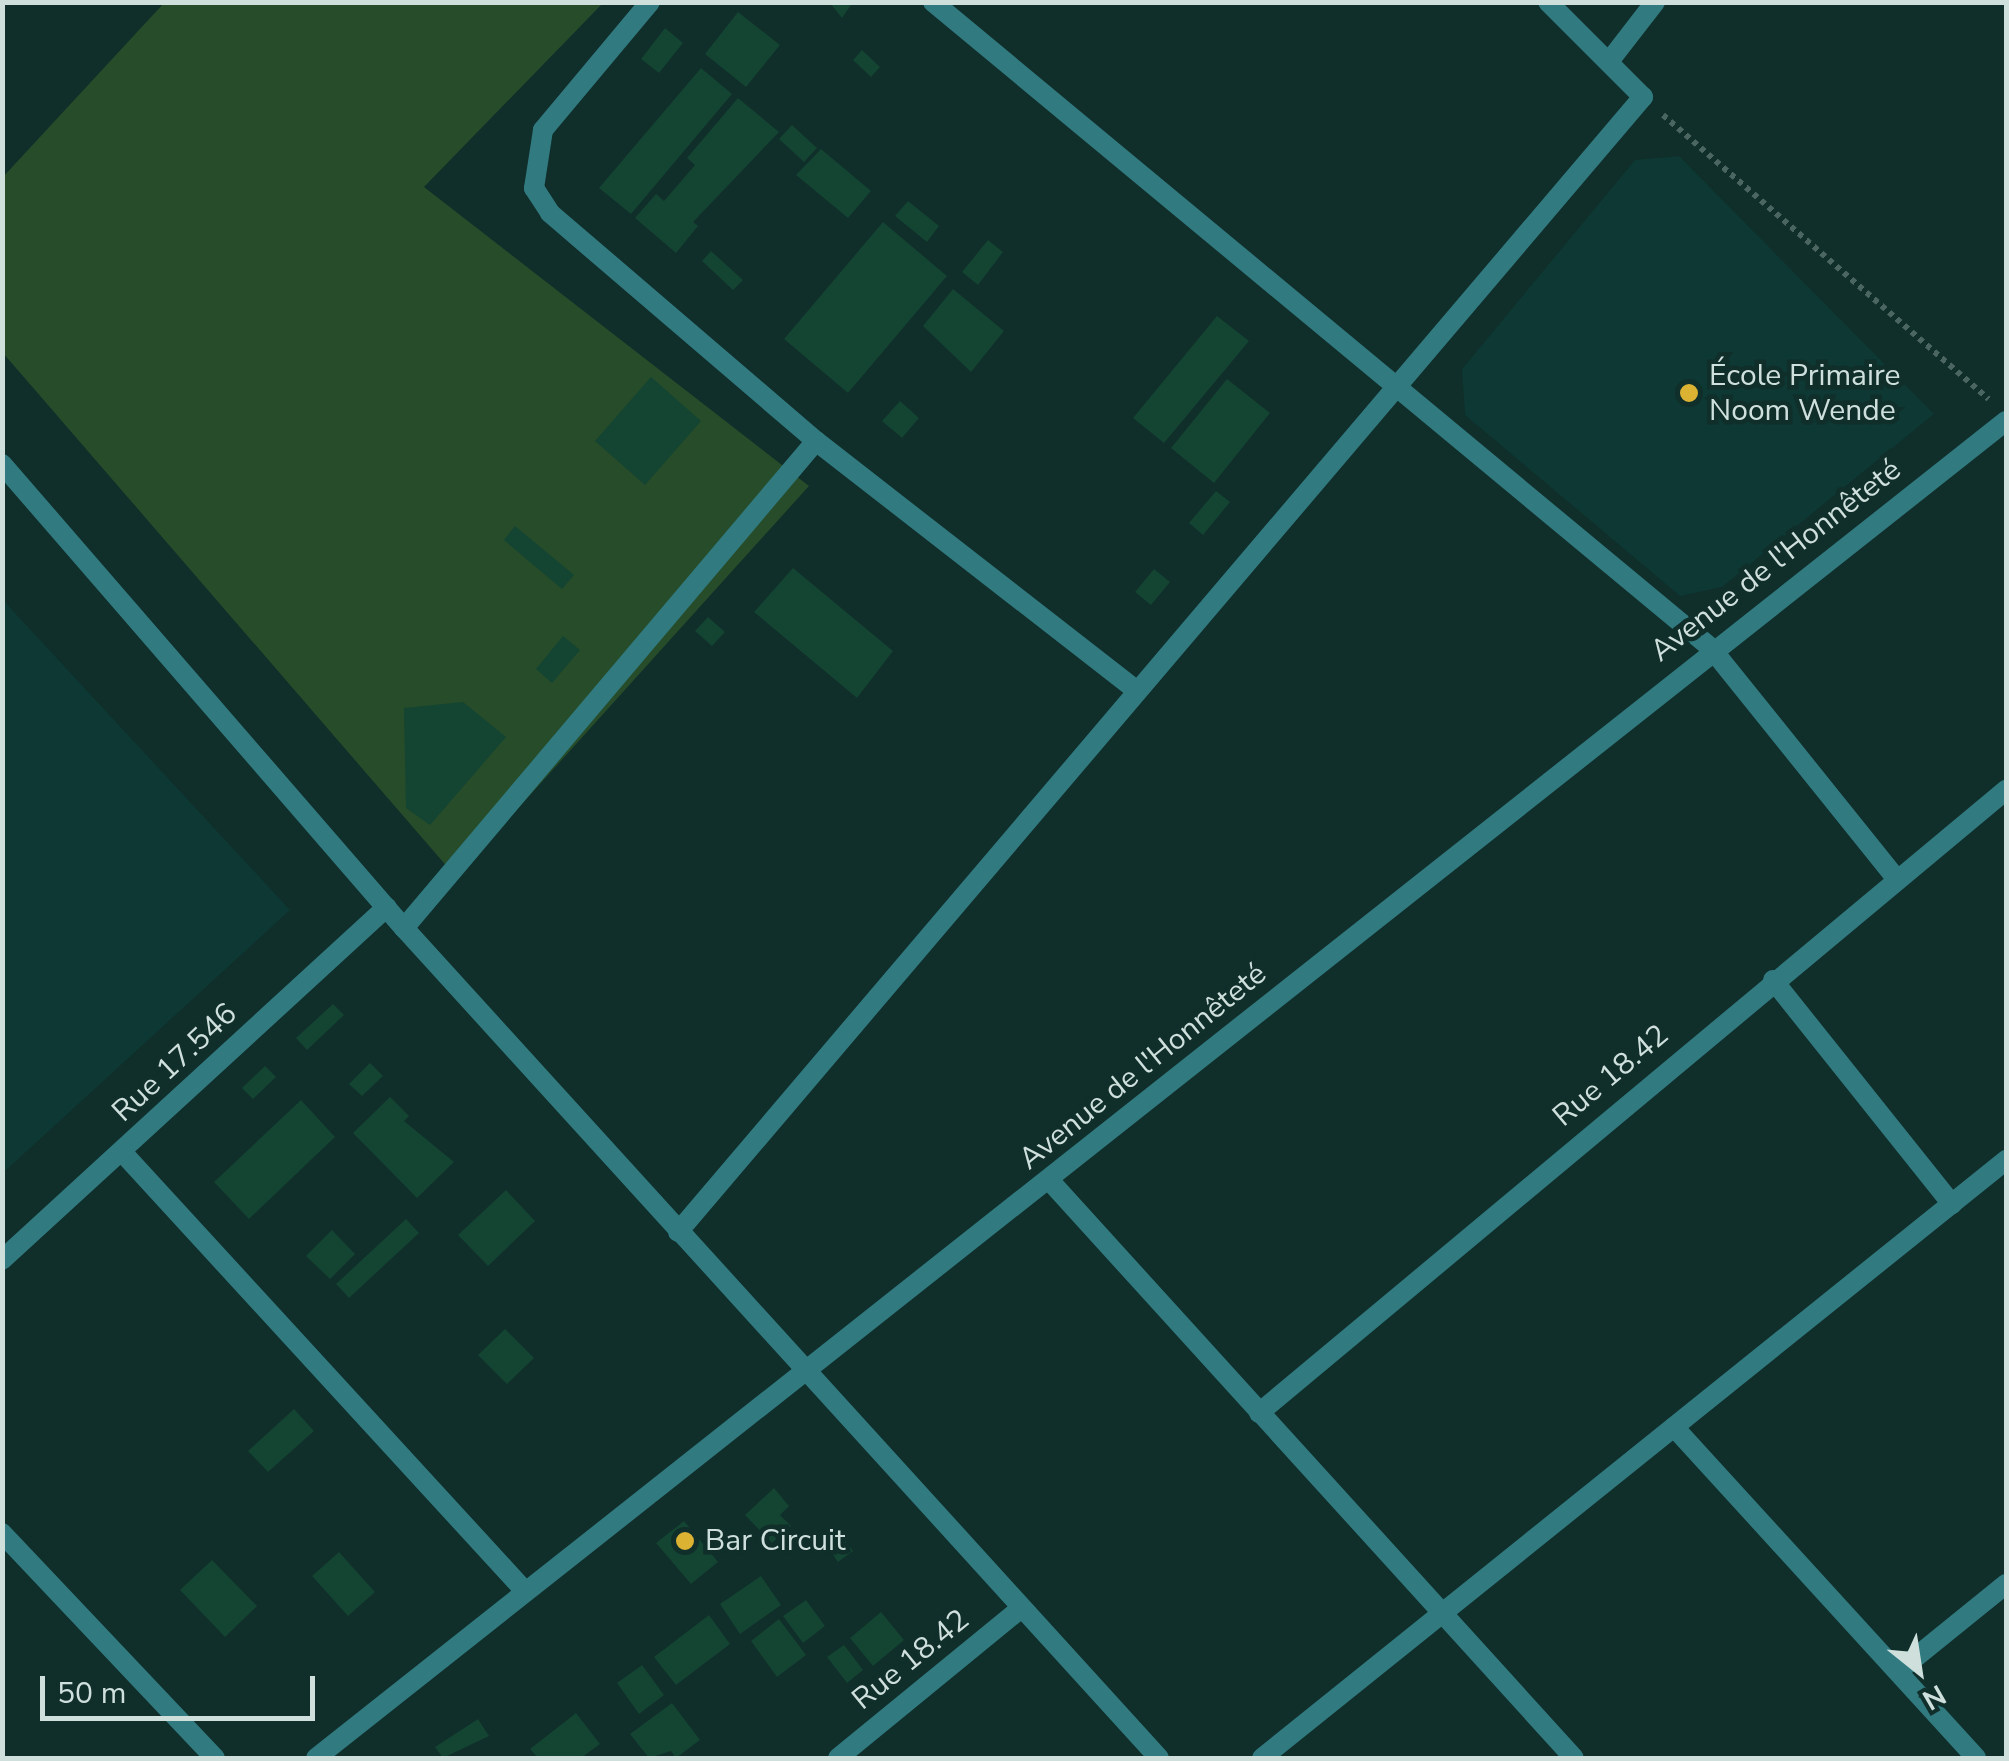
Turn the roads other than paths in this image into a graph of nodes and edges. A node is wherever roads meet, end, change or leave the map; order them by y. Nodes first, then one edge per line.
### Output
1 (650, 2) edge
2 (933, 2) edge
3 (1548, 2) edge
4 (1655, 2) edge
5 (1611, 58) junction
6 (1394, 385) junction
7 (2006, 418) edge
8 (816, 442) junction
9 (2, 464) edge
10 (1711, 648) junction
11 (1133, 688) junction
12 (2006, 790) edge
13 (1896, 878) junction
14 (386, 907) junction
15 (404, 928) junction
16 (1773, 980) junction
17 (123, 1153) junction
18 (2006, 1160) edge
19 (1050, 1182) junction
20 (1952, 1204) junction
21 (678, 1232) junction
22 (2, 1260) edge
23 (808, 1375) junction
24 (1259, 1413) junction
25 (1674, 1427) junction
26 (2, 1533) edge
27 (2006, 1584) edge
28 (524, 1590) junction
29 (1021, 1608) junction
30 (1442, 1611) junction
31 (1902, 1669) junction
32 (215, 1758) edge
33 (316, 1758) edge
34 (838, 1758) edge
35 (1158, 1758) edge
36 (1262, 1758) edge
37 (1574, 1758) edge
38 (1976, 1758) edge

1 - 8 street
2 - 6 street
3 - 5 street
4 - 5 street
5 - 6 street
6 - 10 street
6 - 11 street
7 - 10 street, Avenue de l'Honnêteté
8 - 11 street
8 - 15 street
9 - 14 street
10 - 13 street
10 - 19 street, Avenue de l'Honnêteté
11 - 21 street
12 - 13 street, Rue 18.42
13 - 16 street, Rue 18.42
14 - 15 street
14 - 17 street, Rue 17.546
15 - 21 street
16 - 20 street
16 - 24 street, Rue 18.42
17 - 22 street, Rue 17.546
17 - 28 street
18 - 20 street
19 - 23 street, Avenue de l'Honnêteté
19 - 24 street
20 - 25 street
21 - 23 street
23 - 28 street, Avenue de l'Honnêteté
23 - 29 street
24 - 30 street
25 - 30 street
25 - 31 street
26 - 32 street
27 - 31 street
28 - 33 street, Avenue de l'Honnêteté
29 - 34 street, Rue 18.42
29 - 35 street
30 - 36 street
30 - 37 street
31 - 38 street

